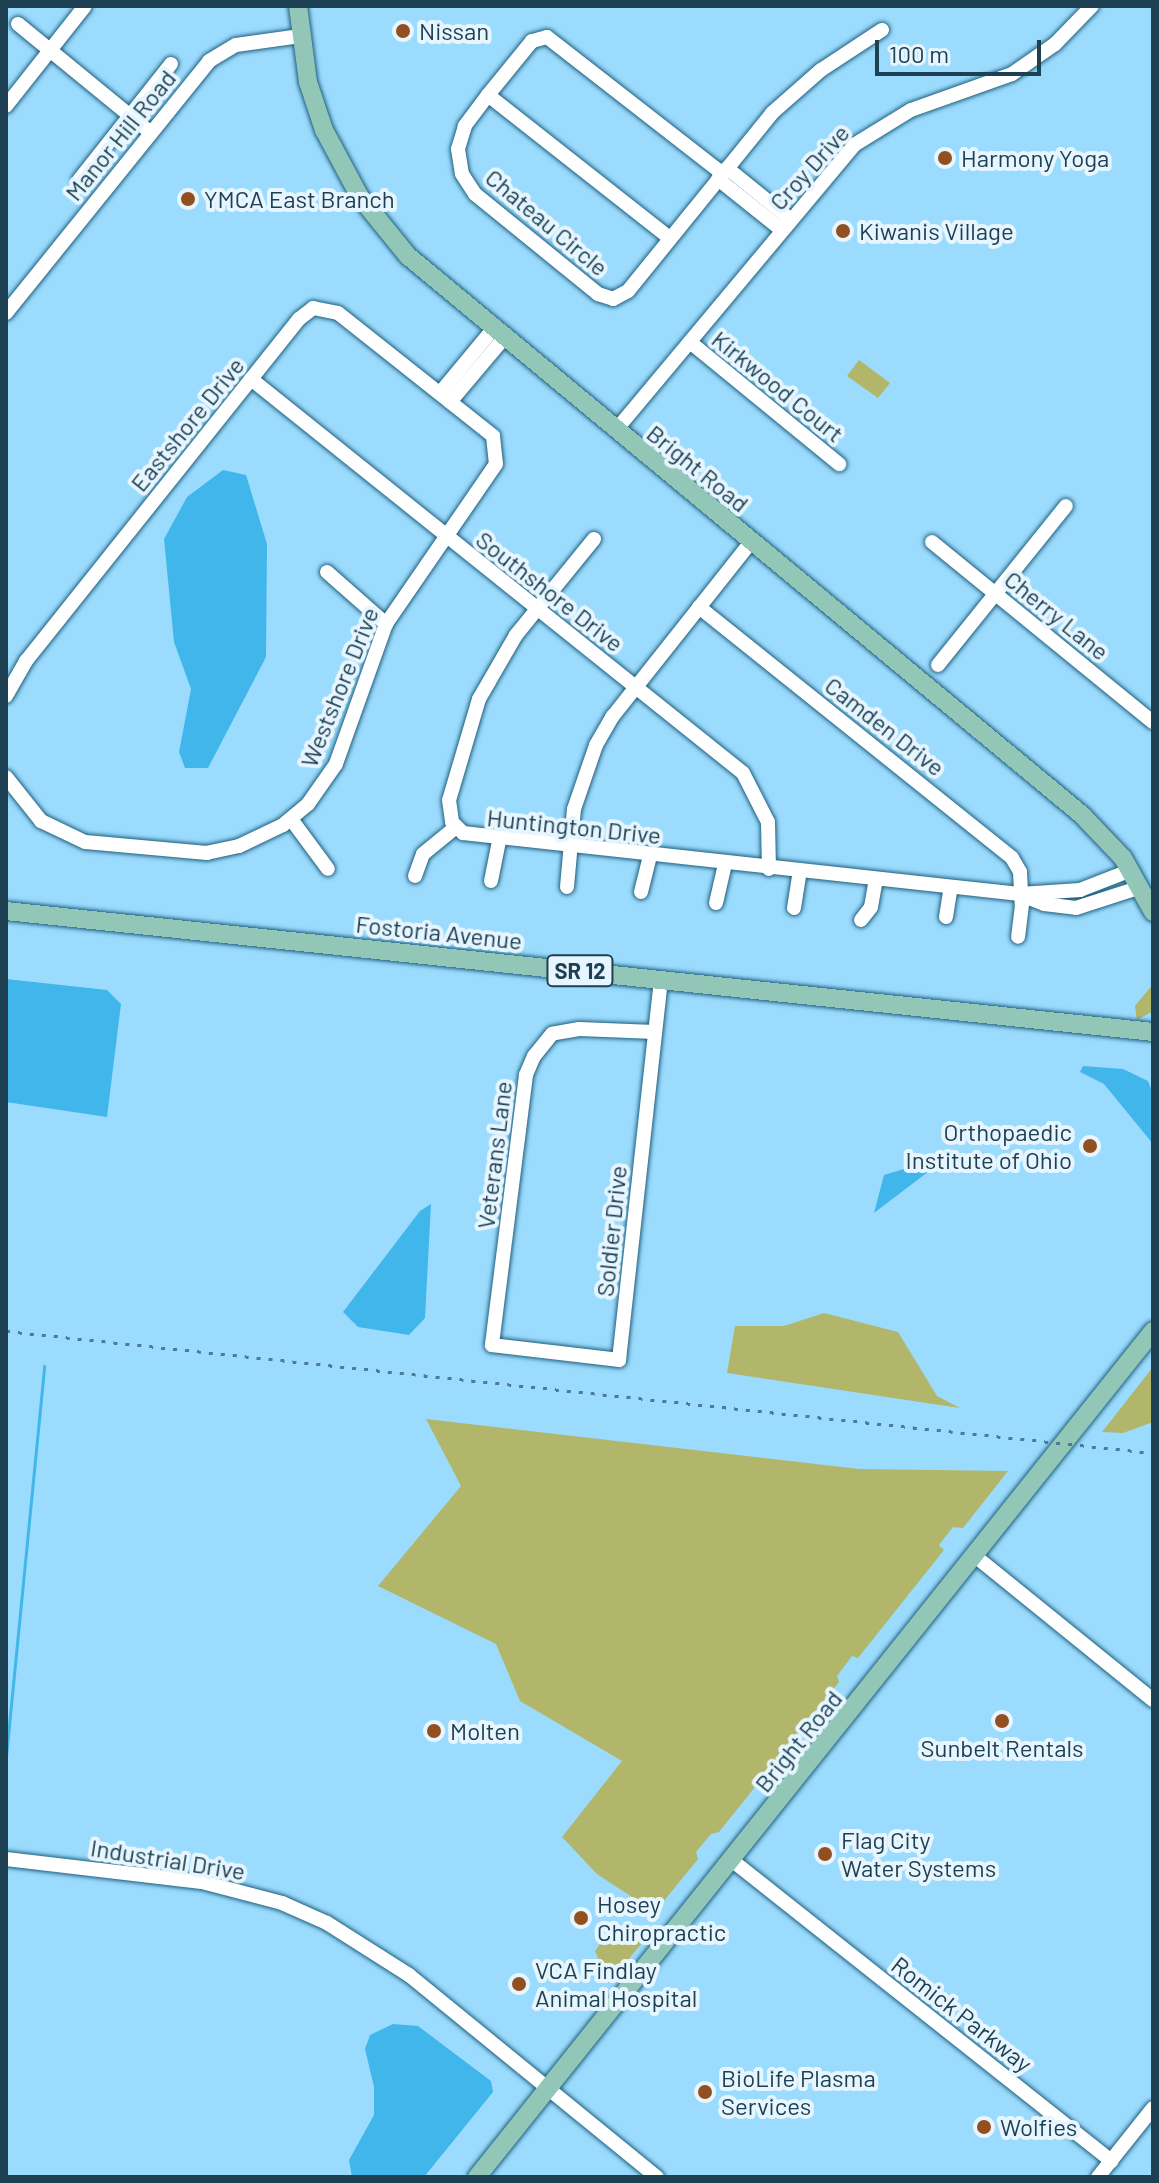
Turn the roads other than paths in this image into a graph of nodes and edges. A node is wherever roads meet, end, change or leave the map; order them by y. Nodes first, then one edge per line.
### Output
1 (85, 6) edge
2 (298, 6) edge
3 (1092, 6) edge
4 (18, 24) dead end
5 (882, 30) dead end
6 (300, 36) junction
7 (50, 51) junction
8 (171, 64) dead end
9 (488, 95) junction
10 (6, 106) edge
11 (130, 116) junction
12 (150, 132) junction
13 (723, 173) junction
14 (79, 180) dead end
15 (786, 224) junction
16 (670, 238) junction
17 (6, 313) edge
18 (500, 333) junction
19 (690, 342) junction
20 (251, 379) junction
21 (445, 397) junction
22 (616, 430) junction
23 (839, 464) dead end
24 (1066, 506) dead end
25 (443, 535) junction
26 (594, 539) dead end
27 (751, 542) junction
28 (932, 542) dead end
29 (327, 572) dead end
30 (995, 593) junction
31 (699, 607) junction
32 (537, 608) junction
33 (386, 624) junction
34 (938, 665) dead end
35 (636, 686) junction
36 (6, 696) edge
37 (1153, 722) edge
38 (6, 777) edge
39 (291, 819) junction
40 (456, 827) junction
41 (499, 841) junction
42 (571, 848) junction
43 (650, 856) junction
44 (725, 864) junction
45 (328, 869) dead end
46 (769, 869) junction
47 (1131, 870) junction
48 (800, 872) junction
49 (415, 876) dead end
50 (876, 880) junction
51 (491, 881) dead end
52 (567, 887) dead end
53 (951, 887) junction
54 (1141, 887) junction
55 (641, 892) dead end
56 (1020, 894) junction
57 (716, 903) dead end
58 (794, 908) dead end
59 (6, 911) edge
60 (1153, 912) edge
61 (946, 917) dead end
62 (861, 920) dead end
63 (1018, 937) dead end
64 (661, 979) junction
65 (655, 1032) junction
66 (1153, 1032) edge
67 (1153, 1331) edge
68 (492, 1345) joint
69 (975, 1556) junction
70 (1153, 1700) edge
71 (6, 1859) edge
72 (733, 1861) junction
73 (549, 2091) junction
74 (1153, 2108) edge
75 (1111, 2161) junction
76 (477, 2177) edge
77 (657, 2177) edge
78 (1098, 2177) edge

1 - 7 street
2 - 6 main road, Bright Road
3 - 15 street, Croy Drive
4 - 7 street
5 - 13 street, Chateau Circle
6 - 12 street, Manor Hill Road
6 - 18 main road, Bright Road
7 - 10 street
7 - 11 street
8 - 11 street
9 - 13 street, Chateau Circle
9 - 16 street
9 - 16 street, Chateau Circle
11 - 12 street
11 - 14 street
12 - 17 street, Manor Hill Road
13 - 15 street
13 - 16 street, Chateau Circle
15 - 19 street, Croy Drive
18 - 21 street
18 - 22 main road, Bright Road
19 - 22 street, Croy Drive
19 - 23 street, Kirkwood Court
20 - 21 street, Eastshore Drive
20 - 25 street, Southshore Drive
20 - 36 street, Eastshore Drive
21 - 25 street, Westshore Drive
22 - 27 main road, Bright Road
24 - 30 street
25 - 32 street, Southshore Drive
25 - 33 street, Westshore Drive
26 - 32 street, Huntington Drive
27 - 31 street
27 - 47 main road, Bright Road
28 - 30 street, Cherry Lane
29 - 33 street
30 - 34 street
30 - 37 street, Cherry Lane
31 - 35 street
31 - 56 street, Camden Drive
32 - 35 street, Southshore Drive
32 - 40 street, Huntington Drive
33 - 39 street, Westshore Drive
35 - 42 street
35 - 46 street, Southshore Drive
38 - 39 street, Westshore Drive
39 - 45 street
40 - 41 street, Huntington Drive
40 - 49 street
41 - 42 street, Huntington Drive
41 - 51 street
42 - 43 street, Huntington Drive
42 - 52 street
43 - 44 street, Huntington Drive
43 - 55 street
44 - 46 street, Huntington Drive
44 - 57 street
46 - 48 street, Huntington Drive
47 - 54 main road, Bright Road
47 - 56 street, Huntington Drive
48 - 50 street, Huntington Drive
48 - 58 street
50 - 53 street, Huntington Drive
50 - 62 street
53 - 56 street, Huntington Drive
53 - 61 street
54 - 56 street, Huntington Drive
54 - 60 main road, Bright Road
56 - 63 street, Camden Drive
59 - 64 main road, Fostoria Avenue / SR 12
64 - 65 street, Soldier Drive
64 - 66 main road, Fostoria Avenue / SR 12
65 - 68 street, Veterans Lane
65 - 68 street, Soldier Drive
67 - 69 main road, Bright Road
69 - 70 street
69 - 72 main road, Bright Road
71 - 73 street, Industrial Drive
72 - 73 main road, Bright Road
72 - 75 street, Romick Parkway
73 - 76 main road, Bright Road
73 - 77 street, Industrial Drive
74 - 75 street
75 - 78 street

